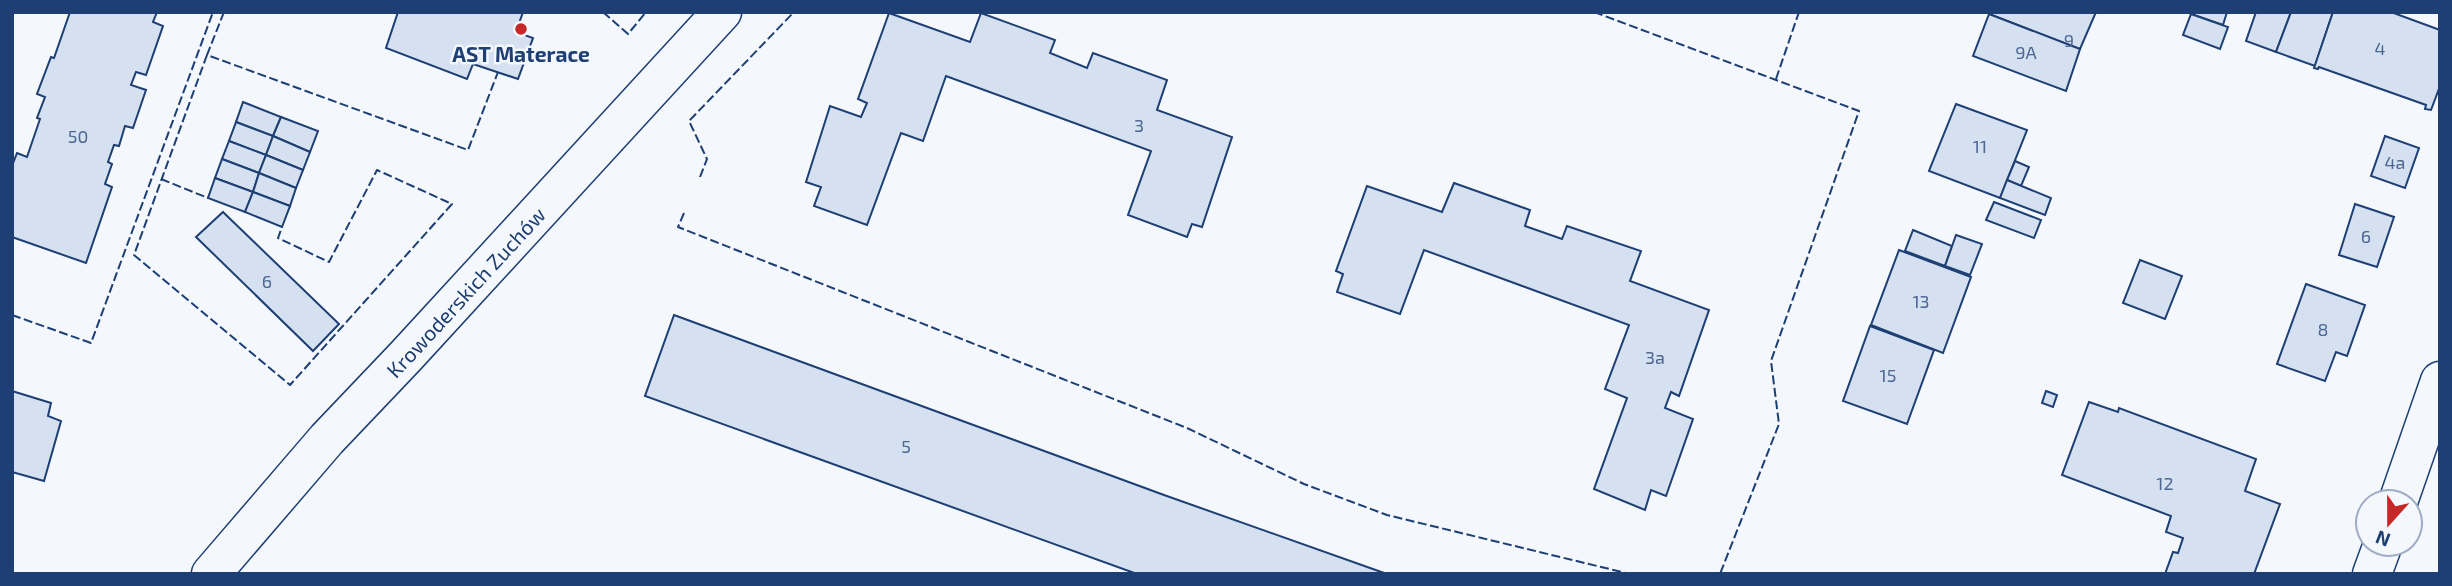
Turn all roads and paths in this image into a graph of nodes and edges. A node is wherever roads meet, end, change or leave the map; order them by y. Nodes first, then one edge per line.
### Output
1 (722, 12) edge
2 (2440, 381) edge
3 (2403, 488) edge
4 (211, 574) edge

1 - 4 street, Krowoderskich Zuchów
2 - 3 street

